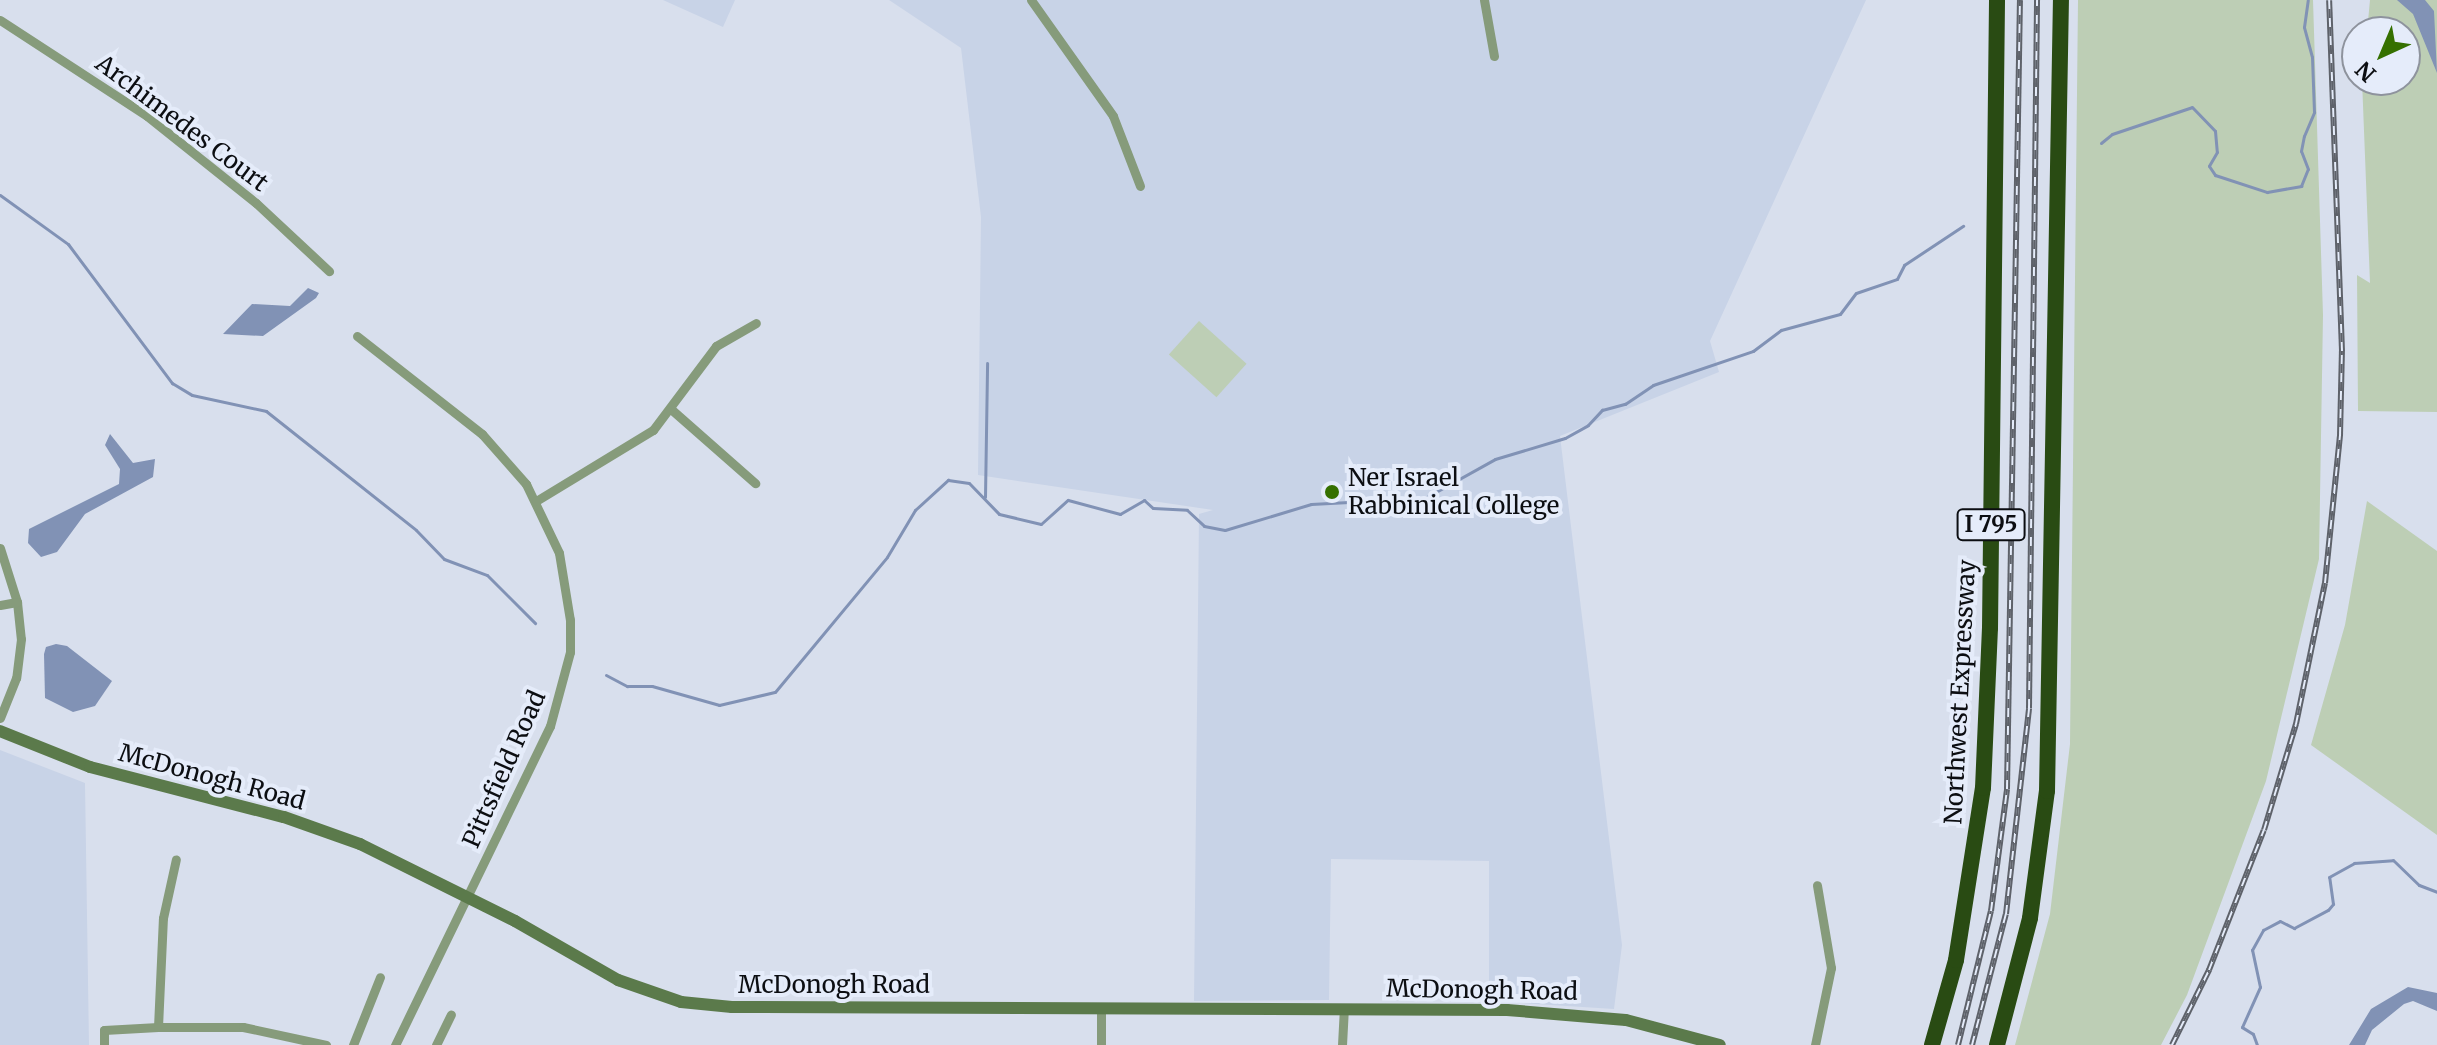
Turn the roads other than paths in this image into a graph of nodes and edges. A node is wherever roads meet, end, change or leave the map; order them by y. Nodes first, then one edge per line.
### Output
1 (1031, 0) edge
2 (1484, 0) edge
3 (1997, 0) edge
4 (2061, 0) edge
5 (0, 20) edge
6 (1494, 56) dead end
7 (1140, 186) dead end
8 (329, 271) dead end
9 (756, 323) dead end
10 (357, 336) dead end
11 (672, 410) junction
12 (755, 483) dead end
13 (536, 501) junction
14 (0, 548) edge
15 (17, 602) junction
16 (0, 605) edge
17 (0, 718) edge
18 (0, 731) edge
19 (176, 859) dead end
20 (1817, 885) dead end
21 (468, 896) junction
22 (380, 977) dead end
23 (1101, 1008) junction
24 (1344, 1009) junction
25 (451, 1014) dead end
26 (158, 1027) junction
27 (104, 1045) edge
28 (326, 1045) edge
29 (353, 1045) edge
30 (395, 1045) edge
31 (436, 1045) edge
32 (1101, 1045) edge
33 (1342, 1045) edge
34 (1720, 1045) edge
35 (1815, 1045) edge
36 (1932, 1045) edge
37 (1997, 1045) edge

1 - 7 street
2 - 6 street
3 - 36 highway, Northwest Expressway / I 795
4 - 37 highway, I 795
5 - 8 street, Archimedes Court
9 - 11 street
10 - 13 street, Pittsfield Road
11 - 12 street
11 - 13 street
13 - 21 street, Pittsfield Road
14 - 15 street
15 - 16 street
15 - 17 street
18 - 21 main road, McDonogh Road
19 - 26 street
20 - 35 street
21 - 23 main road, McDonogh Road
21 - 30 street, Pittsfield Road
22 - 29 street
23 - 24 main road, McDonogh Road
23 - 32 street
24 - 33 street
24 - 34 main road, McDonogh Road
25 - 31 street
26 - 27 street
26 - 28 street

